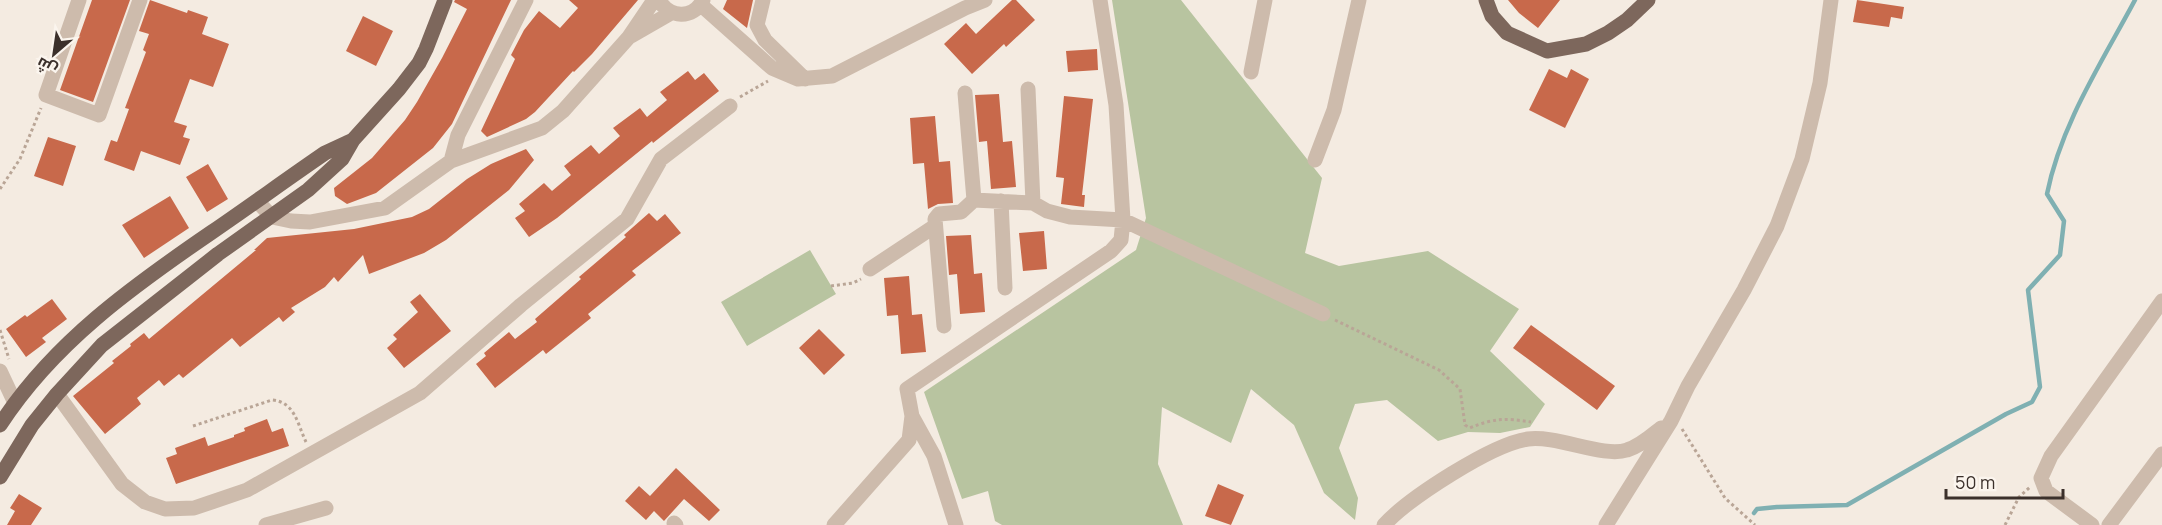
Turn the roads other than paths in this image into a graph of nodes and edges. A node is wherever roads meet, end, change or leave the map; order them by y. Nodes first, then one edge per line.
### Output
1 (79, 0) edge
2 (140, 0) edge
3 (446, 0) edge
4 (526, 0) edge
5 (654, 0) edge
6 (659, 0) edge
7 (763, 0) edge
8 (985, 0) edge
9 (1100, 0) edge
10 (1265, 0) edge
11 (1359, 0) edge
12 (1486, 0) edge
13 (1648, 0) edge
14 (1831, 0) edge
15 (702, 3) edge
16 (955, 6) edge
17 (671, 13) junction
18 (629, 37) junction
19 (1251, 72) dead end
20 (805, 79) junction
21 (1028, 90) dead end
22 (965, 93) dead end
23 (730, 106) road end
24 (353, 140) junction
25 (1315, 160) dead end
26 (451, 161) junction
27 (974, 200) junction
28 (257, 201) junction
29 (1001, 201) junction
30 (1033, 203) junction
31 (272, 217) junction
32 (1123, 220) junction
33 (935, 226) junction
34 (870, 269) road end
35 (1005, 288) dead end
36 (2162, 301) edge
37 (1323, 314) road end
38 (944, 326) dead end
39 (0, 371) edge
40 (57, 394) junction
41 (15, 403) junction
42 (912, 416) junction
43 (1671, 421) junction
44 (0, 425) edge
45 (2162, 454) edge
46 (0, 477) edge
47 (326, 508) dead end
48 (266, 525) edge
49 (834, 525) edge
50 (956, 525) edge
51 (1384, 525) edge
52 (1606, 525) edge
53 (2092, 525) edge
54 (2109, 525) edge

1 - 2 street
3 - 24 main road
4 - 26 street
5 - 18 street
6 - 17 street
7 - 20 street
8 - 16 street
9 - 32 street
10 - 19 street
11 - 25 street
12 - 13 main road
14 - 43 street
15 - 17 street
15 - 20 street
16 - 20 street
17 - 18 street
18 - 26 street
21 - 30 street
22 - 27 street
23 - 40 street
24 - 28 main road
24 - 31 main road
26 - 31 street
27 - 29 street
27 - 33 street
28 - 31 street
28 - 41 main road
29 - 30 street
29 - 35 street
30 - 32 street
31 - 40 main road
32 - 37 street
32 - 42 street
33 - 34 street
33 - 38 street
36 - 53 street
39 - 41 street
40 - 46 main road
41 - 44 main road
42 - 49 street
42 - 50 street
43 - 51 street
43 - 52 street
45 - 54 street
47 - 48 street

